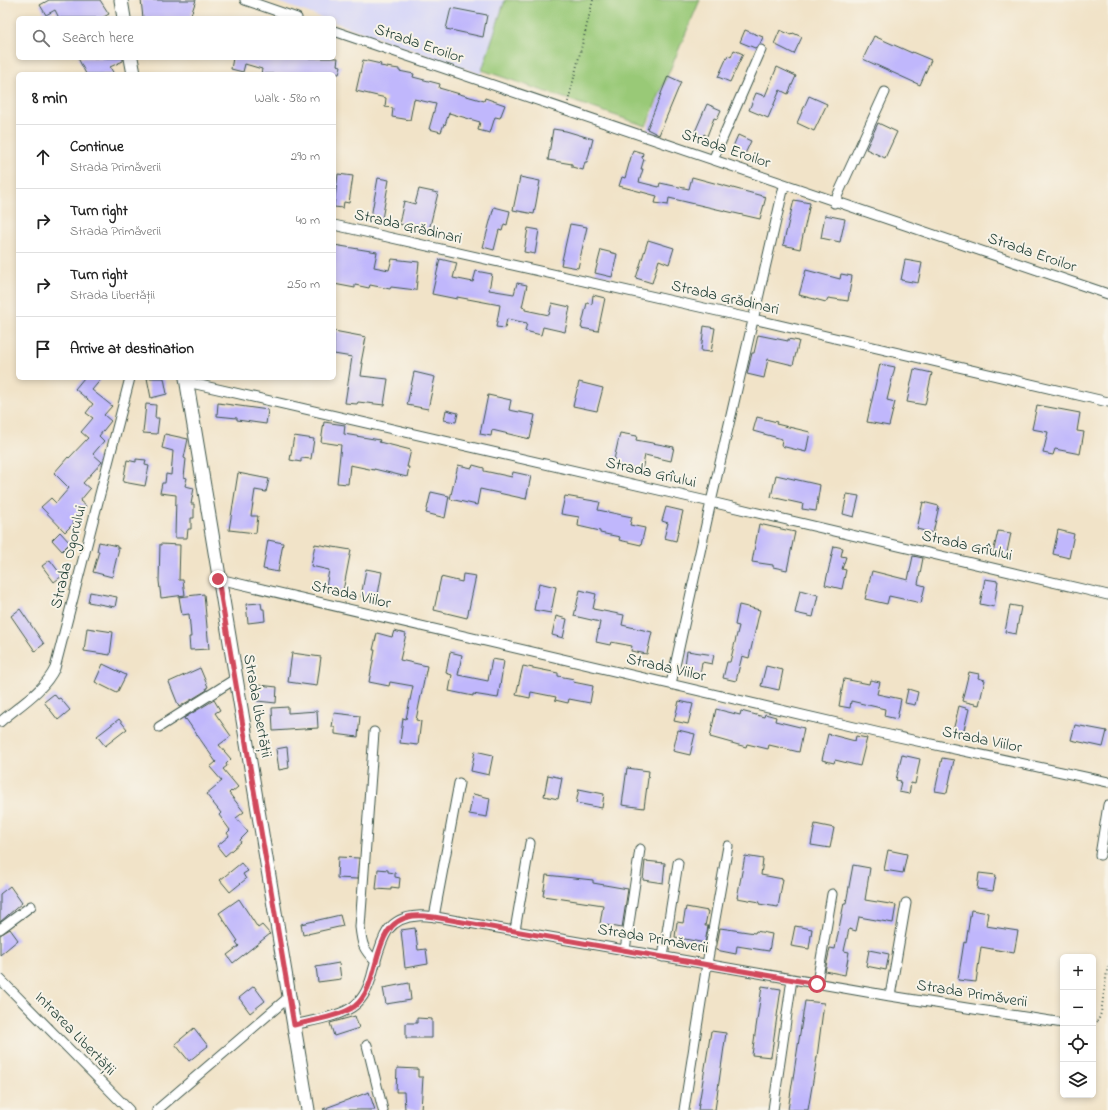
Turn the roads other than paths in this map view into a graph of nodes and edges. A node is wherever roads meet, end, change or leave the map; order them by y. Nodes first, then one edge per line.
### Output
1 (121, 0) edge
2 (245, 0) edge
3 (124, 16) edge
4 (291, 16) edge
5 (336, 32) edge
6 (761, 50) dead end
7 (131, 60) edge
8 (134, 72) edge
9 (885, 92) dead end
10 (713, 160) junction
11 (784, 186) junction
12 (834, 202) junction
13 (336, 225) edge
14 (1108, 294) edge
15 (753, 320) junction
16 (129, 380) edge
17 (186, 380) edge
18 (1108, 402) edge
19 (711, 502) junction
20 (218, 579) junction
21 (1108, 595) edge
22 (235, 679) junction
23 (671, 684) junction
24 (0, 722) edge
25 (159, 727) dead end
26 (374, 732) dead end
27 (1108, 782) edge
28 (460, 783) dead end
29 (1108, 805) edge
30 (530, 843) dead end
31 (728, 846) dead end
32 (640, 850) dead end
33 (1100, 854) dead end
34 (678, 863) dead end
35 (832, 894) dead end
36 (906, 903) dead end
37 (31, 906) dead end
38 (434, 917) junction
39 (0, 929) edge
40 (515, 930) junction
41 (625, 950) junction
42 (663, 957) junction
43 (376, 962) junction
44 (707, 964) junction
45 (0, 979) edge
46 (792, 979) junction
47 (817, 984) junction
48 (890, 996) junction
49 (288, 997) junction
50 (1060, 1023) edge
51 (294, 1025) junction
52 (368, 1044) dead end
53 (128, 1110) edge
54 (157, 1110) edge
55 (308, 1110) edge
56 (383, 1110) edge
57 (684, 1110) edge
58 (773, 1110) edge

1 - 3 main road
2 - 4 street
5 - 10 street, Strada Eroilor
6 - 10 street
7 - 8 main road
9 - 12 street
10 - 11 street, Strada Eroilor
11 - 12 street, Strada Eroilor
11 - 15 street
12 - 14 street, Strada Eroilor
13 - 15 street, Strada Grădinari
15 - 18 street, Strada Grădinari
15 - 19 street
16 - 24 street, Strada Ogorului
17 - 19 street, Strada Grîului
17 - 20 main road, Strada Libertății
19 - 21 street, Strada Grîului
19 - 23 street
20 - 22 main road, Strada Libertății
20 - 23 street, Strada Viilor
22 - 25 street
22 - 49 main road, Strada Libertății
23 - 27 street, Strada Viilor
26 - 43 street
28 - 38 street
29 - 33 street
30 - 40 street
31 - 44 street
32 - 41 street
34 - 42 street
35 - 47 street
36 - 48 street
37 - 39 street
38 - 40 street, Strada Primăverii
38 - 43 street, Strada Primăverii
40 - 41 street, Strada Primăverii
41 - 42 street, Strada Primăverii
42 - 44 street, Strada Primăverii
43 - 51 street, Strada Primăverii
44 - 46 street, Strada Primăverii
44 - 57 street
45 - 53 street, Intrarea Libertății
46 - 47 street, Strada Primăverii
46 - 58 street
47 - 48 street, Strada Primăverii
48 - 50 street, Strada Primăverii
49 - 51 main road, Strada Libertății
49 - 54 street
51 - 55 main road, Strada Libertății
52 - 56 street

